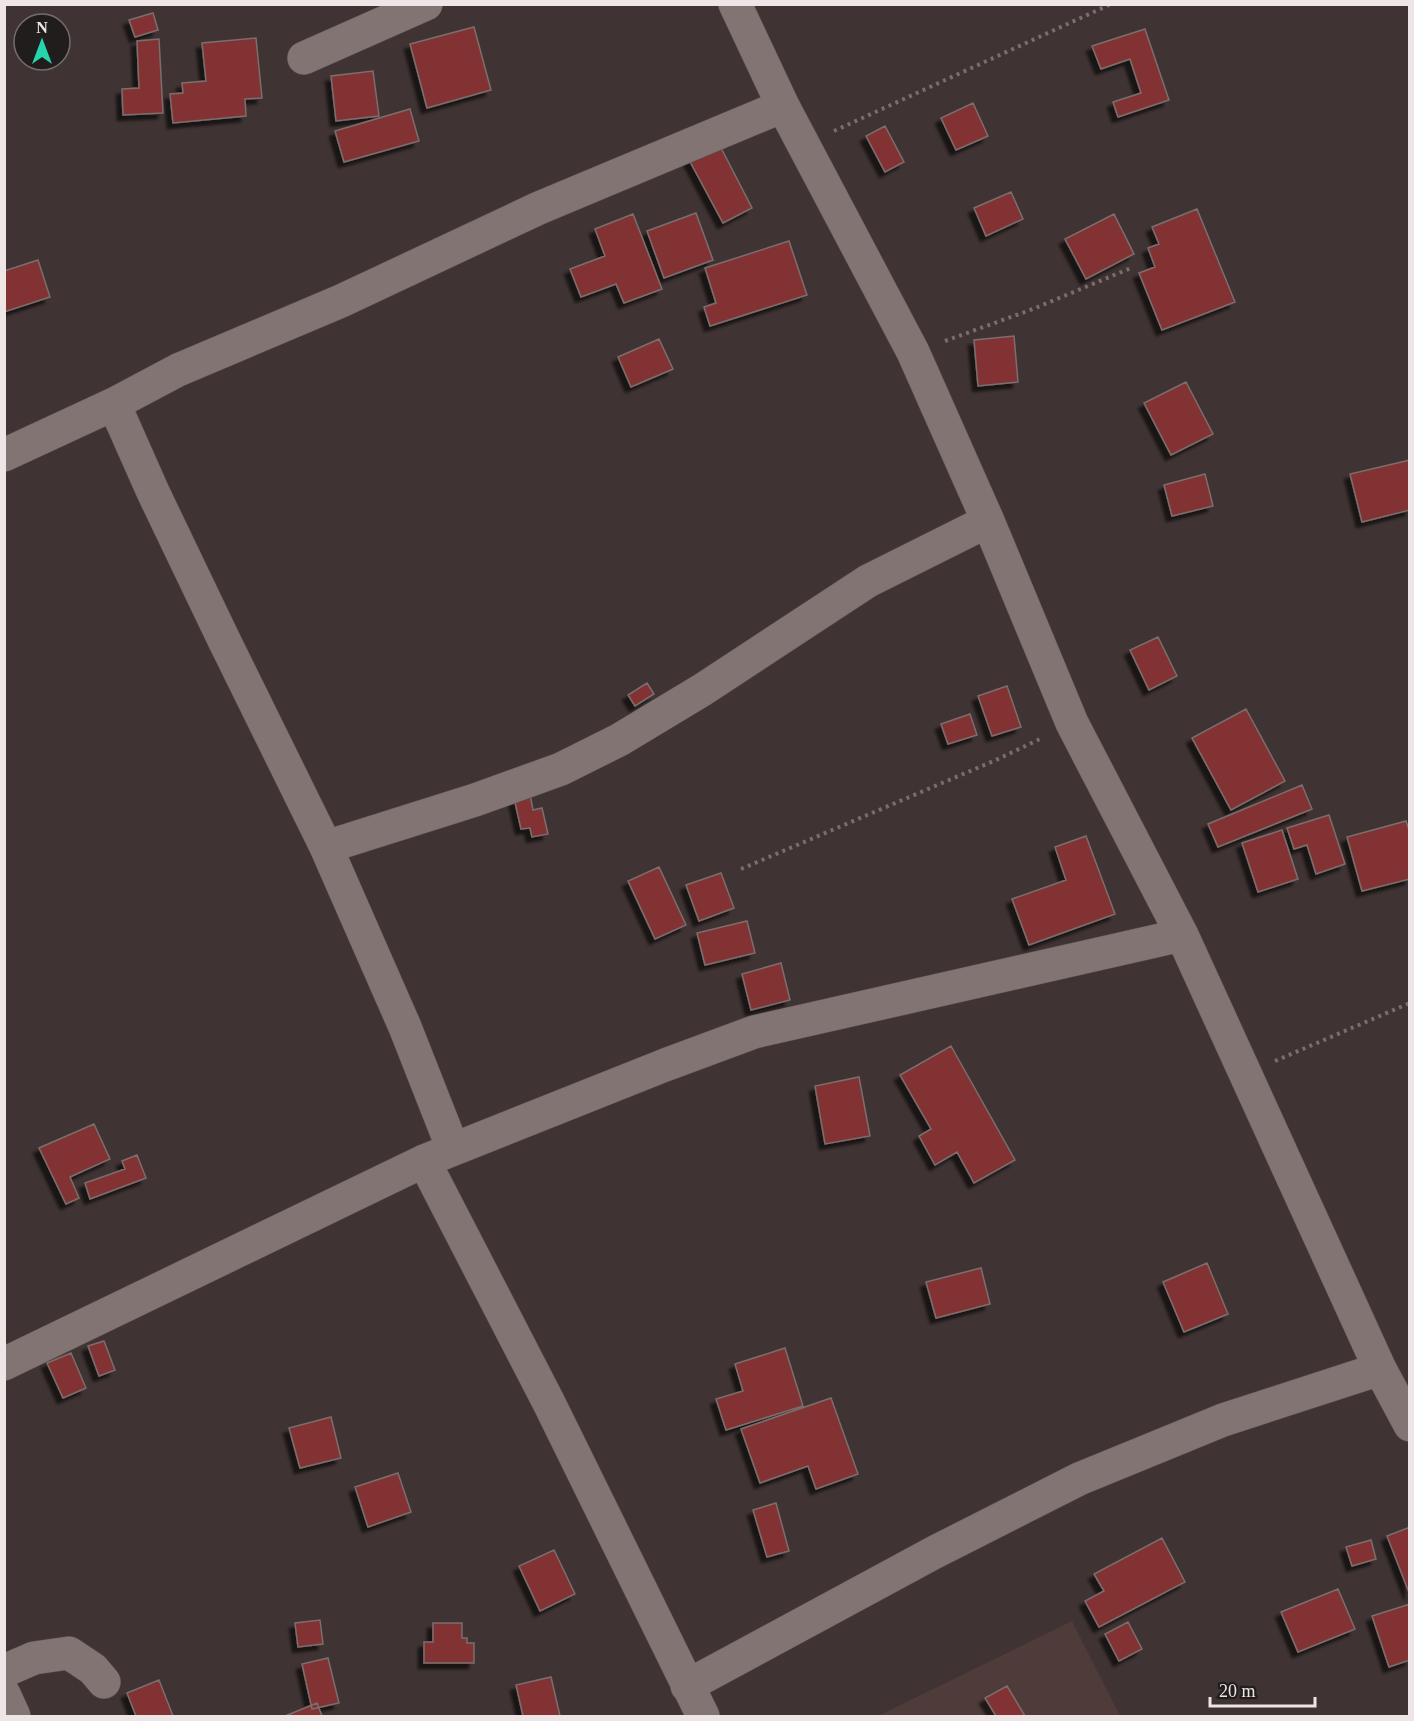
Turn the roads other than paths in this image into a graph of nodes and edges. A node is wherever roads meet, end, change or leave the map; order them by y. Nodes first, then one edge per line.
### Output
1 (426, 4) edge
2 (735, 4) edge
3 (304, 58) dead end
4 (783, 106) junction
5 (114, 404) junction
6 (4, 455) edge
7 (988, 521) junction
8 (326, 847) junction
9 (1182, 936) junction
10 (438, 1155) junction
11 (4, 1364) edge
12 (1380, 1369) junction
13 (1410, 1425) edge
14 (4, 1671) edge
15 (104, 1682) dead end
16 (687, 1686) junction
17 (4, 1694) edge
18 (14, 1716) edge
19 (703, 1716) edge

1 - 3 street
2 - 4 street
4 - 5 street
4 - 7 street
5 - 6 street
5 - 8 street
7 - 8 street
7 - 9 street
8 - 10 street
9 - 10 street
9 - 12 street
10 - 11 street
10 - 16 street
12 - 13 street
12 - 16 street
14 - 15 street
16 - 19 street
17 - 18 street

